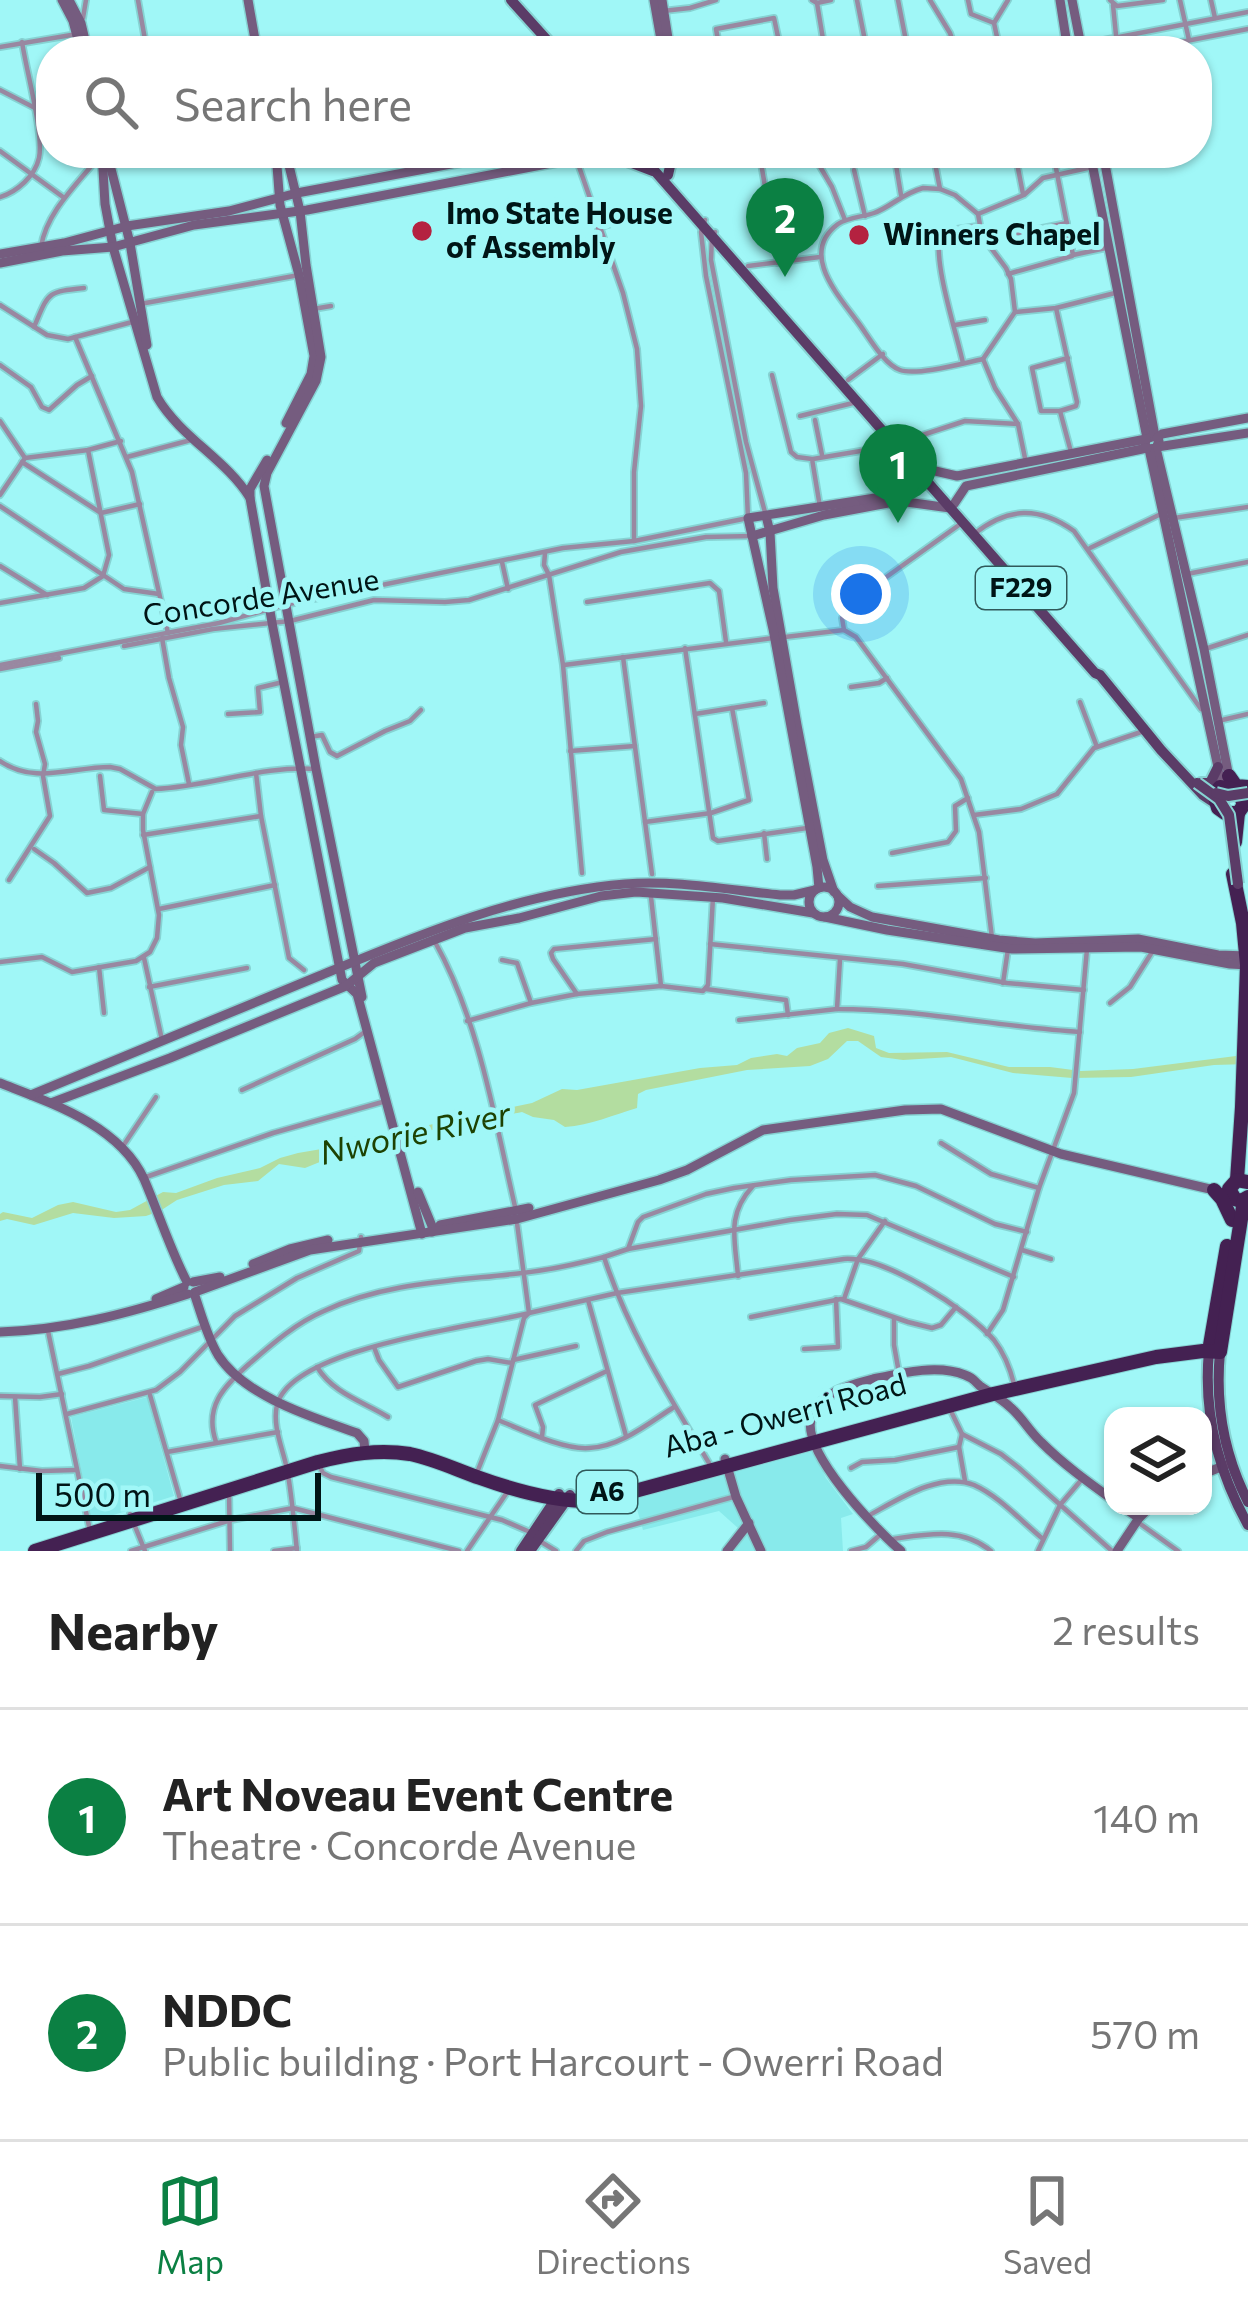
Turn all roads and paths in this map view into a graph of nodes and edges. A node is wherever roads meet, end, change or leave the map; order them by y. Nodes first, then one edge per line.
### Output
1 (65, 0) edge
2 (86, 0) edge
3 (138, 0) edge
4 (251, 0) edge
5 (508, 0) edge
6 (716, 0) edge
7 (831, 0) edge
8 (857, 0) edge
9 (898, 0) edge
10 (930, 0) edge
11 (968, 0) edge
12 (1007, 0) edge
13 (1060, 0) edge
14 (1072, 0) edge
15 (1163, 0) edge
16 (1180, 0) edge
17 (1211, 0) edge
18 (814, 2) edge
19 (1112, 2) edge
20 (660, 4) edge
21 (1248, 12) edge
22 (1215, 19) junction
23 (994, 23) junction
24 (1186, 25) junction
25 (1248, 28) edge
26 (81, 30) junction
27 (52, 36) edge
28 (82, 36) edge
29 (144, 36) edge
30 (257, 36) edge
31 (540, 36) edge
32 (665, 36) edge
33 (717, 36) edge
34 (777, 36) edge
35 (822, 36) edge
36 (864, 36) edge
37 (908, 36) edge
38 (951, 36) edge
39 (997, 36) edge
40 (1071, 36) edge
41 (1074, 36) edge
42 (1116, 36) edge
43 (1127, 36) edge
44 (1189, 36) edge
45 (1209, 36) edge
46 (36, 39) edge
47 (22, 42) junction
48 (0, 46) edge
49 (0, 90) edge
50 (35, 108) junction
51 (36, 117) edge
52 (0, 151) edge
53 (36, 163) edge
54 (91, 168) edge
55 (105, 168) edge
56 (109, 168) edge
57 (276, 168) edge
58 (290, 168) edge
59 (430, 168) edge
60 (495, 168) edge
61 (522, 168) edge
62 (579, 168) edge
63 (646, 168) edge
64 (658, 168) edge
65 (666, 168) edge
66 (762, 168) edge
67 (820, 168) edge
68 (897, 168) edge
69 (936, 168) edge
70 (1018, 168) edge
71 (1057, 168) edge
72 (1089, 168) edge
73 (1094, 168) edge
74 (1105, 168) edge
75 (511, 170) joint
76 (854, 170) dead end
77 (31, 172) junction
78 (498, 173) junction
79 (663, 174) junction
80 (1058, 174) junction
81 (940, 189) junction
82 (297, 193) junction
83 (902, 195) junction
84 (1024, 196) junction
85 (0, 197) edge
86 (279, 197) junction
87 (65, 198) junction
88 (300, 211) junction
89 (282, 214) junction
90 (977, 214) junction
91 (664, 216) dead end
92 (865, 216) junction
93 (845, 220) junction
94 (703, 223) junction
95 (1066, 223) junction
96 (127, 226) junction
97 (978, 226) junction
98 (598, 228) junction
99 (110, 230) junction
100 (714, 234) junction
101 (984, 240) junction
102 (130, 242) junction
103 (41, 247) junction
104 (113, 247) junction
105 (1109, 248) junction
106 (1073, 255) junction
107 (821, 257) junction
108 (0, 258) edge
109 (778, 263) junction
110 (748, 266) junction
111 (1009, 274) junction
112 (299, 275) junction
113 (84, 289) dead end
114 (1118, 292) junction
115 (140, 304) junction
116 (0, 305) edge
117 (331, 306) dead end
118 (1056, 308) junction
119 (312, 309) junction
120 (1015, 313) junction
121 (985, 320) dead end
122 (139, 321) junction
123 (955, 325) junction
124 (34, 327) junction
125 (801, 333) junction
126 (75, 337) junction
127 (883, 354) junction
128 (1068, 358) junction
129 (983, 359) junction
130 (317, 362) junction
131 (963, 363) junction
132 (0, 365) edge
133 (772, 375) dead end
134 (92, 376) junction
135 (848, 380) junction
136 (858, 401) junction
137 (1060, 411) junction
138 (800, 416) dead end
139 (1248, 418) edge
140 (814, 420) dead end
141 (0, 422) edge
142 (1229, 422) junction
143 (1018, 424) junction
144 (1248, 433) edge
145 (1231, 436) junction
146 (192, 439) junction
147 (121, 441) junction
148 (1152, 443) junction
149 (898, 444) junction
150 (88, 449) junction
151 (1072, 454) junction
152 (821, 455) junction
153 (127, 457) junction
154 (812, 459) junction
155 (24, 460) junction
156 (1027, 468) junction
157 (920, 469) junction
158 (252, 485) junction
159 (0, 495) edge
160 (250, 498) junction
161 (265, 503) junction
162 (140, 504) junction
163 (0, 506) edge
164 (952, 506) junction
165 (820, 507) junction
166 (1248, 507) edge
167 (100, 513) junction
168 (1161, 514) junction
169 (766, 515) junction
170 (748, 518) junction
171 (1174, 518) junction
172 (963, 521) junction
173 (770, 532) junction
174 (976, 532) junction
175 (752, 536) junction
176 (634, 541) junction
177 (1088, 549) junction
178 (545, 554) junction
179 (502, 562) junction
180 (1248, 562) edge
181 (0, 566) edge
182 (1187, 574) junction
183 (549, 575) junction
184 (103, 576) junction
185 (508, 589) junction
186 (159, 594) junction
187 (46, 595) junction
188 (587, 602) dead end
189 (0, 603) edge
190 (284, 605) junction
191 (270, 609) junction
192 (290, 621) junction
193 (272, 625) junction
194 (844, 630) junction
195 (1248, 635) edge
196 (165, 636) junction
197 (778, 637) junction
198 (726, 642) junction
199 (685, 648) junction
200 (1204, 649) junction
201 (623, 657) junction
202 (563, 665) junction
203 (0, 667) edge
204 (887, 678) junction
205 (283, 682) junction
206 (851, 687) dead end
207 (1080, 702) dead end
208 (764, 703) dead end
209 (36, 704) dead end
210 (732, 708) junction
211 (421, 710) dead end
212 (1205, 713) junction
213 (228, 714) dead end
214 (695, 714) junction
215 (1248, 714) edge
216 (1218, 721) junction
217 (1152, 735) junction
218 (310, 737) junction
219 (635, 746) junction
220 (1096, 747) junction
221 (570, 751) junction
222 (0, 761) edge
223 (302, 768) junction
224 (316, 769) junction
225 (256, 773) junction
226 (43, 776) junction
227 (100, 776) dead end
228 (1195, 780) junction
229 (189, 784) junction
230 (155, 790) junction
231 (1233, 793) edge
232 (968, 798) junction
233 (711, 813) junction
234 (143, 814) junction
235 (974, 815) junction
236 (261, 816) junction
237 (645, 822) junction
238 (809, 827) junction
239 (764, 833) junction
240 (143, 835) junction
241 (32, 847) junction
242 (892, 853) dead end
243 (767, 860) dead end
244 (150, 867) junction
245 (582, 873) dead end
246 (652, 874) dead end
247 (986, 878) junction
248 (9, 880) dead end
249 (275, 885) junction
250 (878, 886) dead end
251 (817, 889) junction
252 (651, 891) junction
253 (836, 893) junction
254 (713, 897) junction
255 (159, 909) junction
256 (819, 915) junction
257 (1248, 916) edge
258 (432, 935) junction
259 (656, 939) junction
260 (991, 943) junction
261 (710, 944) junction
262 (1160, 948) junction
263 (1007, 949) junction
264 (1087, 949) junction
265 (840, 957) junction
266 (144, 958) junction
267 (502, 960) dead end
268 (354, 961) junction
269 (1247, 961) edge
270 (0, 962) edge
271 (99, 967) junction
272 (247, 968) dead end
273 (339, 968) junction
274 (304, 970) dead end
275 (357, 978) junction
276 (1003, 982) junction
277 (149, 986) junction
278 (346, 986) junction
279 (661, 986) junction
280 (706, 989) junction
281 (1084, 990) junction
282 (577, 994) junction
283 (531, 1003) junction
284 (1110, 1004) dead end
285 (837, 1009) junction
286 (104, 1013) dead end
287 (788, 1015) junction
288 (739, 1020) dead end
289 (467, 1021) junction
290 (366, 1031) junction
291 (1080, 1032) junction
292 (162, 1041) junction
293 (0, 1083) edge
294 (242, 1090) dead end
295 (31, 1095) junction
296 (156, 1097) dead end
297 (386, 1101) junction
298 (51, 1103) junction
299 (1248, 1107) edge
300 (400, 1137) junction
301 (941, 1143) dead end
302 (1053, 1148) junction
303 (121, 1149) junction
304 (143, 1178) junction
305 (753, 1186) junction
306 (1039, 1189) junction
307 (1238, 1190) edge
308 (517, 1215) junction
309 (885, 1221) junction
310 (734, 1229) junction
311 (426, 1230) junction
312 (1027, 1232) junction
313 (362, 1240) junction
314 (628, 1249) junction
315 (1022, 1250) junction
316 (604, 1257) junction
317 (1051, 1258) dead end
318 (858, 1259) junction
319 (523, 1273) junction
320 (738, 1276) junction
321 (1014, 1277) junction
322 (190, 1288) junction
323 (616, 1293) junction
324 (840, 1299) junction
325 (588, 1300) junction
326 (956, 1307) junction
327 (529, 1313) junction
328 (751, 1317) dead end
329 (895, 1318) junction
330 (206, 1326) junction
331 (47, 1328) junction
332 (0, 1330) edge
333 (987, 1334) junction
334 (210, 1340) junction
335 (575, 1346) dead end
336 (374, 1347) junction
337 (1209, 1348) junction
338 (804, 1349) dead end
339 (512, 1362) junction
340 (317, 1366) junction
341 (607, 1372) junction
342 (899, 1373) junction
343 (58, 1374) junction
344 (237, 1375) junction
345 (1014, 1386) junction
346 (150, 1392) junction
347 (990, 1392) junction
348 (62, 1394) junction
349 (0, 1396) edge
350 (15, 1397) junction
351 (278, 1402) junction
352 (674, 1407) junction
353 (949, 1407) junction
354 (1012, 1408) junction
355 (67, 1414) junction
356 (388, 1417) dead end
357 (498, 1420) junction
358 (278, 1432) junction
359 (962, 1434) junction
360 (626, 1436) junction
361 (542, 1437) junction
362 (814, 1440) junction
363 (216, 1442) junction
364 (958, 1447) junction
365 (365, 1450) junction
366 (167, 1451) junction
367 (318, 1462) junction
368 (720, 1462) junction
369 (1225, 1462) junction
370 (0, 1466) edge
371 (851, 1468) dead end
372 (1212, 1468) edge
373 (20, 1469) junction
374 (76, 1470) junction
375 (287, 1470) junction
376 (477, 1474) junction
377 (1083, 1478) junction
378 (965, 1482) junction
379 (510, 1487) junction
380 (229, 1490) junction
381 (1104, 1493) edge
382 (563, 1497) junction
383 (736, 1497) junction
384 (180, 1499) junction
385 (1248, 1502) edge
386 (1060, 1505) junction
387 (293, 1508) junction
388 (1131, 1515) edge
389 (1142, 1515) edge
390 (131, 1516) junction
391 (491, 1518) junction
392 (865, 1518) junction
393 (230, 1520) junction
394 (1137, 1520) junction
395 (749, 1522) junction
396 (1248, 1525) edge
397 (89, 1530) junction
398 (535, 1536) junction
399 (884, 1537) junction
400 (1043, 1539) junction
401 (43, 1548) edge
402 (144, 1549) edge
403 (297, 1550) edge
404 (20, 1551) edge
405 (131, 1551) edge
406 (230, 1551) edge
407 (274, 1551) edge
408 (463, 1551) edge
409 (520, 1551) edge
410 (530, 1551) edge
411 (556, 1551) edge
412 (576, 1551) edge
413 (727, 1551) edge
414 (761, 1551) edge
415 (851, 1551) edge
416 (901, 1551) edge
417 (991, 1551) edge
418 (1038, 1551) edge
419 (1114, 1551) edge
420 (1178, 1551) edge

1 - 26 street
2 - 26 street
3 - 29 street
4 - 30 street
5 - 31 main road
6 - 20 street
7 - 18 street
8 - 36 street
9 - 37 street
10 - 38 street
11 - 23 street
12 - 23 street
13 - 40 street
14 - 41 street
15 - 19 street
16 - 24 street
17 - 22 street
18 - 35 street
19 - 42 street
20 - 32 street
21 - 22 street
22 - 24 street
23 - 39 street
24 - 43 street
24 - 44 street
25 - 45 street
26 - 27 street
26 - 28 street
33 - 34 street
46 - 47 street
47 - 48 street
47 - 50 street
49 - 50 street
50 - 51 street
52 - 77 street
53 - 77 street
54 - 87 street
55 - 99 street
56 - 96 street
57 - 86 street
58 - 82 street
59 - 82 street
60 - 78 street
61 - 75 street
62 - 98 street
63 - 79 main road
64 - 79 main road, F229
65 - 79 main road
66 - 109 street
67 - 93 street
68 - 83 street
69 - 81 street
70 - 84 street
71 - 80 street
72 - 80 street
73 - 105 street
74 - 148 street
75 - 78 street
76 - 92 street
77 - 85 street
77 - 87 street
78 - 88 street
79 - 94 main road, F229
80 - 84 street
80 - 95 street
81 - 83 street
81 - 90 street
82 - 86 street
82 - 88 street
83 - 92 street
84 - 90 street
86 - 89 street
86 - 96 street
87 - 103 street
88 - 89 street
88 - 119 street
89 - 102 street
89 - 112 street
90 - 97 street
91 - 98 street
92 - 93 street
93 - 107 street
94 - 100 main road, F229
94 - 170 street
95 - 101 street
95 - 106 street
96 - 99 street
96 - 102 street
97 - 101 street
97 - 123 street
98 - 176 street
99 - 103 street
99 - 104 street
100 - 110 main road, F229
100 - 125 main road, F229
100 - 169 street
101 - 111 street
102 - 104 street
102 - 115 street
103 - 108 street
104 - 108 street
104 - 122 street
105 - 106 street
105 - 114 street
106 - 111 street
107 - 109 street
107 - 127 street
109 - 110 street
110 - 125 main road, F229
111 - 120 street
112 - 115 street
112 - 130 street
113 - 124 street
114 - 118 street
114 - 148 street
115 - 122 street
116 - 124 street
117 - 119 street
118 - 120 street
118 - 128 street
119 - 130 street
120 - 129 street
121 - 123 street
122 - 126 street
122 - 146 street
122 - 158 street
123 - 131 street
124 - 126 street
125 - 135 main road, F229
125 - 136 main road, F229
126 - 134 street
127 - 131 street
127 - 135 street
128 - 137 street
128 - 137 street
129 - 131 street
129 - 143 street
130 - 158 street
130 - 161 street
132 - 134 street
133 - 154 street
134 - 147 street
135 - 149 main road, F229
136 - 138 street
136 - 149 main road, F229
137 - 151 street
139 - 142 street
140 - 152 street
141 - 155 street
142 - 145 street
142 - 148 street
143 - 149 street
143 - 156 street
144 - 145 street
145 - 148 street
146 - 153 street
146 - 160 street
147 - 150 street
147 - 153 street
148 - 151 street
148 - 156 street
148 - 168 street
148 - 171 street
149 - 152 street
149 - 157 main road, F229
150 - 155 street
150 - 167 street
151 - 156 street
152 - 154 street
153 - 162 street
154 - 165 street
155 - 159 street
155 - 167 street
156 - 157 street
156 - 164 street
157 - 164 main road, F229
157 - 165 street, Concorde Avenue
158 - 160 street
158 - 161 street
160 - 191 street
161 - 190 street
162 - 167 street
162 - 186 street
163 - 184 street
164 - 172 main road, F229
164 - 173 street, Concorde Avenue
164 - 174 main road, F229
165 - 169 street, Concorde Avenue
166 - 171 street
167 - 184 street
168 - 177 street
168 - 212 street
169 - 170 street, Concorde Avenue
169 - 173 street
170 - 175 street
170 - 176 street, Concorde Avenue
171 - 182 street
172 - 174 main road, F229
172 - 194 street
173 - 175 street, Concorde Avenue
173 - 197 street
174 - 177 street
174 - 217 main road, F229
175 - 183 street, Concorde Avenue
175 - 197 street
176 - 178 street, Concorde Avenue
177 - 212 street
178 - 179 street, Concorde Avenue
178 - 183 street
179 - 185 street
179 - 190 street, Concorde Avenue
180 - 182 street
181 - 187 street
182 - 200 street
183 - 185 street, Concorde Avenue
183 - 202 street
184 - 186 street
184 - 187 street
185 - 192 street, Concorde Avenue
186 - 196 street
187 - 189 street
188 - 198 street
190 - 191 street, Concorde Avenue
190 - 192 street
191 - 193 street
191 - 196 street, Concorde Avenue
192 - 193 street, Concorde Avenue
192 - 218 street
193 - 196 street, Concorde Avenue
193 - 205 street
194 - 197 street
194 - 204 street
195 - 200 street
196 - 203 street, Concorde Avenue
196 - 229 street
197 - 198 street
197 - 238 street
197 - 253 street
198 - 199 street
199 - 201 street
199 - 214 street
200 - 216 street
201 - 202 street
201 - 219 street
202 - 221 street
204 - 206 street
204 - 232 street
205 - 213 street
205 - 223 street
207 - 220 street
208 - 210 street
209 - 226 street
210 - 214 street
210 - 233 street
211 - 218 street
212 - 231 street
214 - 233 street
215 - 216 street
216 - 231 street
217 - 220 street
217 - 228 main road
217 - 231 main road
218 - 224 street
219 - 221 street
219 - 237 street
220 - 235 street
221 - 245 street
222 - 226 street
223 - 224 street
223 - 225 street
223 - 273 street
224 - 268 street
225 - 229 street
225 - 236 street
226 - 230 street
226 - 241 street
227 - 234 street
228 - 231 main road
228 - 231 main road
228 - 231 main road, bridge
228 - 257 main road, bridge
229 - 230 street
230 - 234 street
231 - 257 highway
231 - 269 highway
232 - 235 street
232 - 242 street
233 - 237 street
233 - 239 street
234 - 240 street
235 - 247 street
236 - 240 street
236 - 249 street
237 - 246 street
238 - 239 street
238 - 251 street
239 - 243 street
240 - 244 street
241 - 244 street
241 - 248 street
244 - 255 street
247 - 250 street
247 - 260 street
249 - 255 street
249 - 274 street
251 - 253 street
251 - 256 street
251 - 258 street
252 - 254 street
252 - 258 street
252 - 259 street
253 - 256 street
253 - 260 street
254 - 256 street
254 - 261 street
255 - 266 street
256 - 260 street
258 - 268 street
258 - 275 street
258 - 289 street
259 - 279 street
259 - 282 street
260 - 262 street
260 - 263 street
261 - 265 street
261 - 280 street
262 - 264 street
262 - 269 street
262 - 284 street
263 - 264 street
263 - 276 street
264 - 281 street
265 - 276 street
265 - 285 street
266 - 271 street
266 - 277 street
267 - 283 street
268 - 273 street
268 - 275 street
269 - 307 highway
270 - 271 street
271 - 286 street
272 - 277 street
273 - 278 street
273 - 292 street
275 - 278 street
275 - 300 street
276 - 281 street
277 - 292 street
278 - 290 street
278 - 298 street
279 - 280 street
279 - 282 street
280 - 287 street
281 - 291 street
282 - 283 street
283 - 289 street
285 - 287 street
285 - 291 street
287 - 288 street
289 - 308 street
290 - 294 street
290 - 297 street
291 - 302 street
292 - 295 street
293 - 295 street
295 - 298 street
296 - 303 street
297 - 300 street
297 - 304 street
298 - 303 street
299 - 307 highway
300 - 311 street
301 - 306 street
302 - 306 street
302 - 307 street
302 - 308 street
303 - 304 street
304 - 322 street
305 - 310 street
305 - 312 street
305 - 314 street
306 - 312 street
307 - 337 highway
308 - 311 street
308 - 319 street
309 - 310 street
309 - 318 street
309 - 321 street
310 - 314 street
310 - 320 street
311 - 313 street
312 - 315 street
313 - 322 street
313 - 334 street
314 - 316 street
315 - 317 street
315 - 321 street
316 - 319 street
316 - 323 street
318 - 320 street
318 - 324 street
318 - 326 street
319 - 327 street
319 - 344 street
320 - 323 street
321 - 333 street
322 - 330 street
322 - 331 street
323 - 325 street
323 - 352 street
324 - 328 street
324 - 329 street
324 - 338 street
325 - 327 street
325 - 341 street
326 - 329 street
326 - 333 street
327 - 336 street
327 - 339 street
329 - 342 street
330 - 334 street
330 - 343 street
331 - 332 street
331 - 343 street
333 - 345 street
334 - 344 street
334 - 346 street
335 - 339 street
336 - 339 street
336 - 340 street
337 - 345 highway, Aba - Owerri Road / A6
337 - 369 main road
339 - 357 street
340 - 351 street
340 - 356 street
341 - 360 street
341 - 361 street
342 - 347 street
342 - 362 street
343 - 348 street
344 - 351 street
344 - 363 street
345 - 347 highway, Aba - Owerri Road / A6
345 - 354 street
346 - 355 street
346 - 366 street
347 - 353 highway, Aba - Owerri Road / A6
347 - 354 street
347 - 362 highway, Aba - Owerri Road / A6
348 - 350 street
348 - 355 street
349 - 350 street
350 - 373 street
351 - 358 street
351 - 365 street
352 - 360 street
352 - 368 street
353 - 359 street
353 - 362 highway, Aba - Owerri Road / A6
354 - 377 street
355 - 374 street
357 - 361 street
357 - 376 street
358 - 363 street
358 - 375 street
359 - 364 street
359 - 386 street
360 - 361 street
362 - 368 highway, Aba - Owerri Road / A6
362 - 392 street
363 - 366 street
364 - 371 street
364 - 378 street
365 - 367 highway, Aba - Owerri Road / A6
365 - 375 highway, Aba - Owerri Road / A6
365 - 376 highway, Aba - Owerri Road / A6
366 - 384 street
367 - 375 highway, Aba - Owerri Road / A6
367 - 391 street
368 - 382 highway, Aba - Owerri Road / A6
368 - 383 street
369 - 372 street
369 - 385 main road
369 - 396 main road
370 - 373 street
373 - 374 street
374 - 397 street
375 - 380 highway, Aba - Owerri Road / A6
375 - 384 highway, Aba - Owerri Road / A6
375 - 387 street
376 - 379 highway, Aba - Owerri Road / A6
376 - 382 highway, Aba - Owerri Road / A6
377 - 381 street
377 - 386 street
378 - 392 street
378 - 400 street
379 - 382 highway, Aba - Owerri Road / A6
379 - 391 street
380 - 390 highway, Aba - Owerri Road / A6
380 - 393 street
382 - 398 main road
383 - 395 street
383 - 412 street
384 - 390 highway, Aba - Owerri Road / A6
386 - 400 street
386 - 419 street
387 - 393 street
387 - 403 street
387 - 408 street
388 - 394 street
389 - 394 street
390 - 397 highway, Aba - Owerri Road / A6
390 - 402 street
391 - 398 street
391 - 408 street
392 - 399 street
393 - 402 street
393 - 406 street
394 - 419 street
394 - 420 street
395 - 413 street
395 - 414 street
397 - 401 highway, Aba - Owerri Road / A6
398 - 409 main road
398 - 410 main road
398 - 411 street
399 - 415 street
399 - 416 street
399 - 417 street
400 - 418 street
401 - 404 highway, Aba - Owerri Road / A6
402 - 405 street
403 - 407 street

